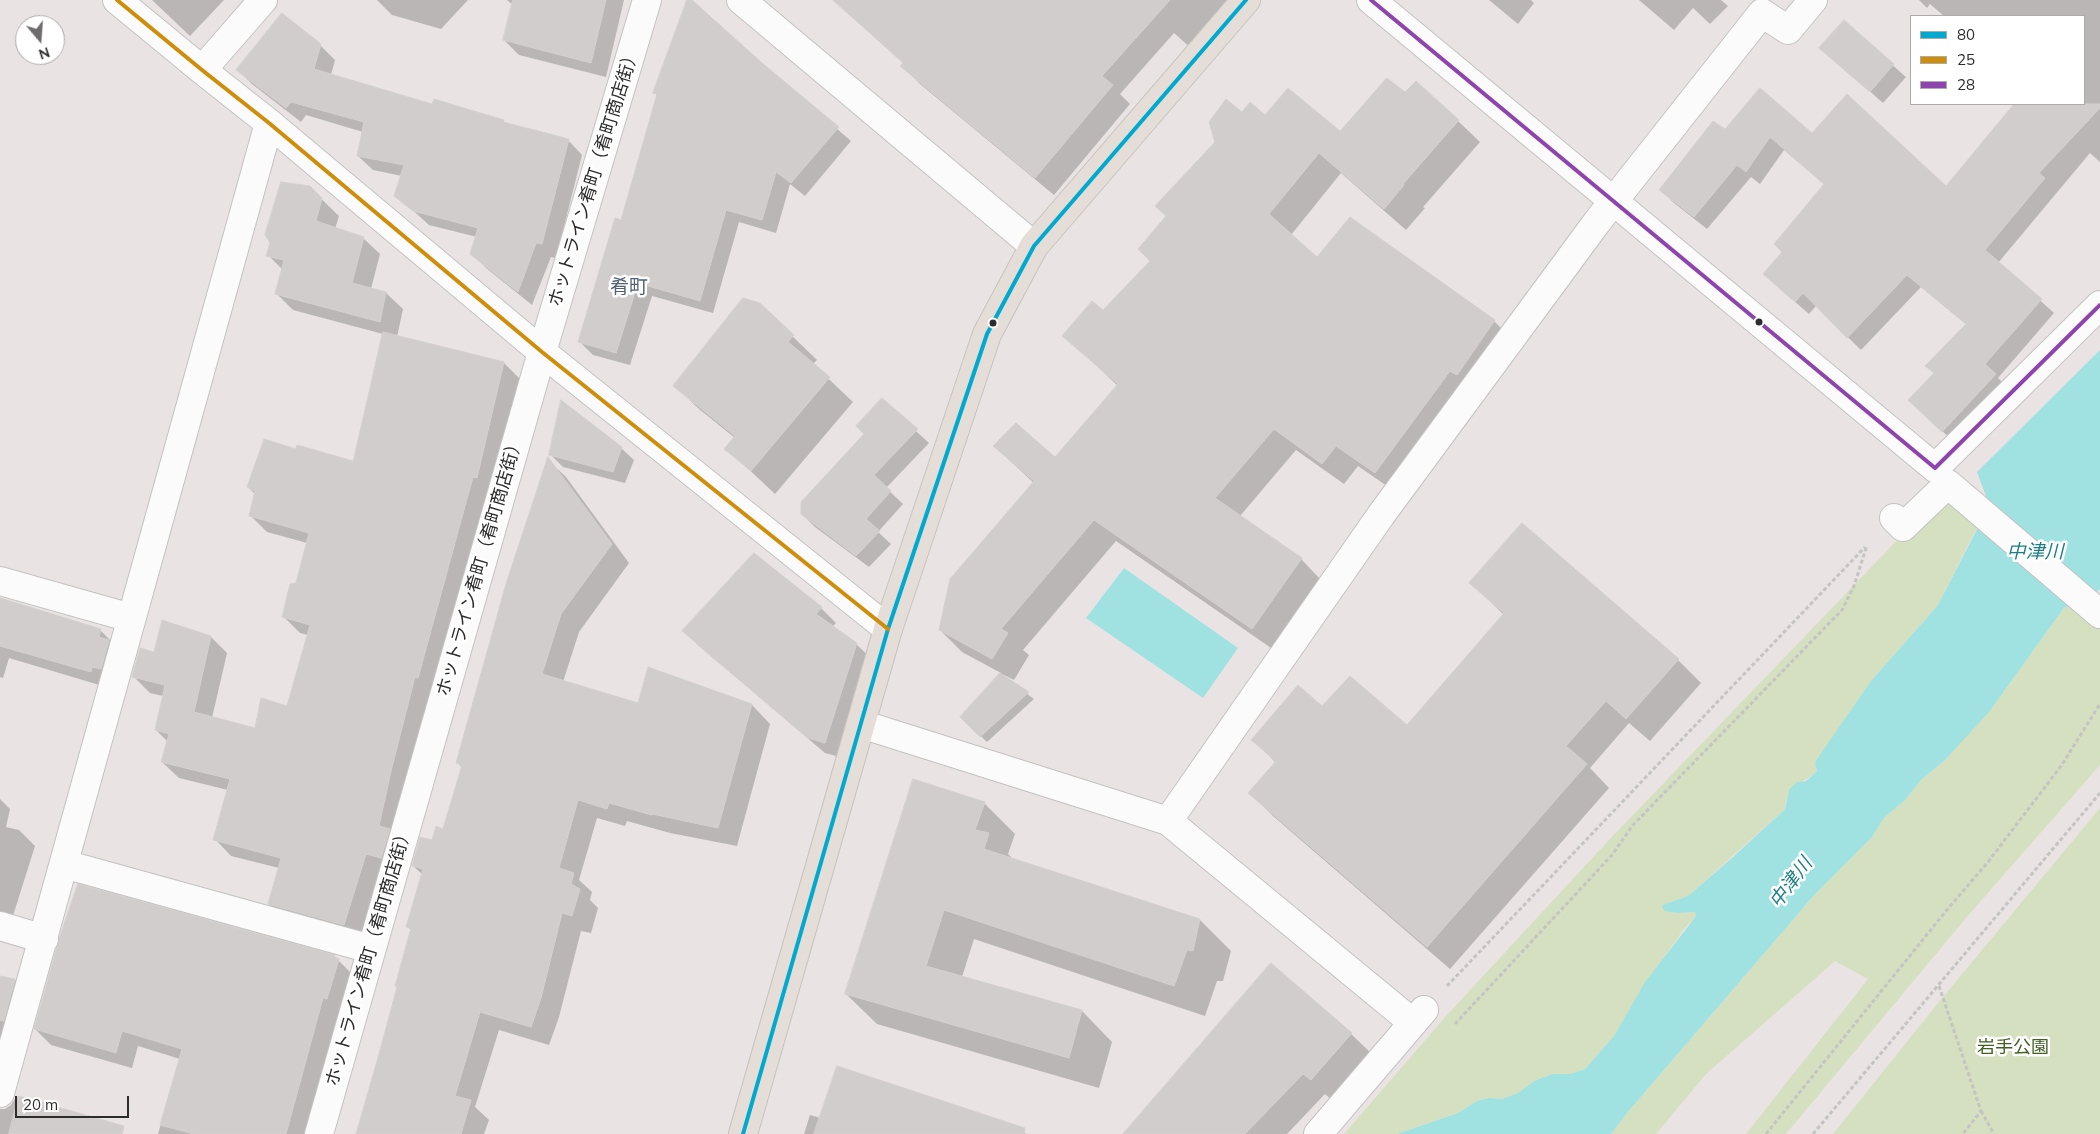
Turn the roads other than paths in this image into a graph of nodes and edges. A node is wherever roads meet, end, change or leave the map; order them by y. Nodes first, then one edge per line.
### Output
1 (117, 0) edge
2 (263, 0) edge
3 (647, 0) edge
4 (741, 0) edge
5 (1246, 0) edge
6 (1371, 0) edge
7 (1813, 0) edge
8 (202, 70) junction
9 (269, 123) junction
10 (1613, 200) junction
11 (1034, 246) junction
12 (2100, 305) edge
13 (542, 352) junction
14 (1894, 518) road end
15 (0, 581) edge
16 (2100, 614) edge
17 (130, 618) junction
18 (888, 629) junction
19 (860, 724) junction
20 (1168, 821) junction
21 (64, 864) junction
22 (0, 926) edge
23 (44, 939) junction
24 (371, 949) junction
25 (0, 1093) edge
26 (319, 1134) edge
27 (743, 1134) edge
28 (1318, 1134) edge

1 - 8 street
2 - 8 street
3 - 13 street, ホットライン肴町（肴町商店街）
4 - 11 street
5 - 11 main road
6 - 10 street
7 - 10 street
8 - 9 street
9 - 13 street
9 - 17 street
10 - 12 street
10 - 20 street
11 - 18 main road
13 - 18 street
13 - 24 street, ホットライン肴町（肴町商店街）
14 - 16 street
15 - 17 street
17 - 21 street
18 - 19 main road
19 - 20 street
19 - 27 main road
20 - 28 street
21 - 23 street
21 - 24 street
22 - 23 street
23 - 25 street
24 - 26 street, ホットライン肴町（肴町商店街）

